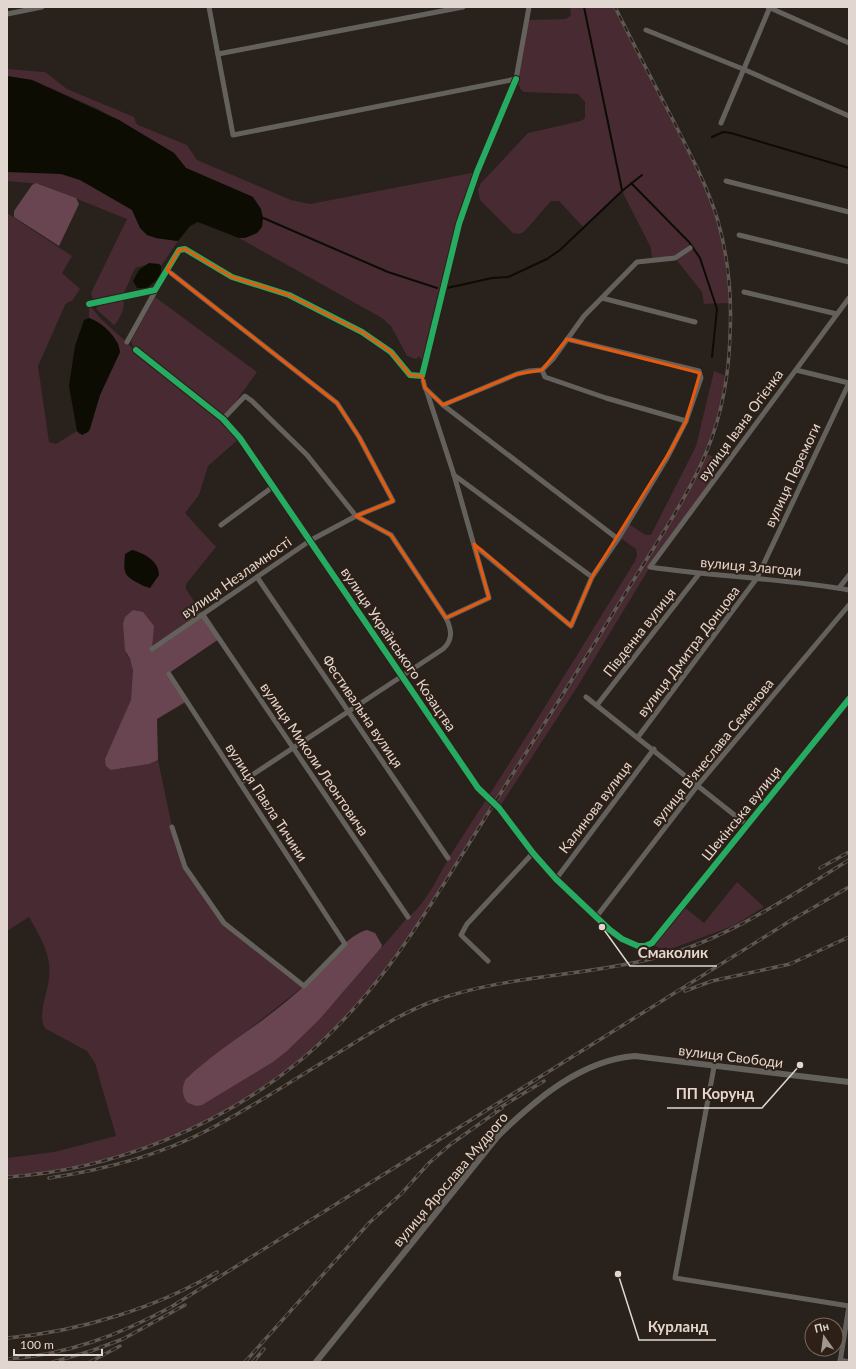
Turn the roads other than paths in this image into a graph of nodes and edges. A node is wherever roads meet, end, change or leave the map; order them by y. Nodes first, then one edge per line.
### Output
1 (42, 7) edge
2 (209, 7) edge
3 (462, 7) edge
4 (529, 7) edge
5 (769, 7) edge
6 (7, 14) edge
7 (646, 30) dead end
8 (849, 43) edge
9 (218, 54) junction
10 (743, 70) junction
11 (516, 79) junction
12 (849, 116) edge
13 (721, 123) dead end
14 (726, 181) dead end
15 (849, 212) edge
16 (740, 234) dead end
17 (690, 248) dead end
18 (849, 262) edge
19 (167, 270) junction
20 (158, 287) junction
21 (744, 292) dead end
22 (602, 298) junction
23 (849, 298) edge
24 (90, 304) dead end
25 (837, 314) junction
26 (695, 322) dead end
27 (567, 339) junction
28 (127, 342) dead end
29 (136, 350) dead end
30 (542, 370) junction
31 (796, 370) junction
32 (422, 376) junction
33 (849, 383) edge
34 (425, 388) junction
35 (443, 405) junction
36 (223, 419) junction
37 (686, 421) junction
38 (454, 475) junction
39 (274, 486) junction
40 (356, 516) junction
41 (221, 525) dead end
42 (618, 539) junction
43 (311, 540) junction
44 (475, 548) junction
45 (650, 568) joint
46 (699, 574) junction
47 (849, 575) edge
48 (257, 577) junction
49 (592, 577) junction
50 (757, 578) junction
51 (839, 588) junction
52 (849, 590) edge
53 (849, 605) edge
54 (203, 615) junction
55 (446, 618) junction
56 (152, 649) dead end
57 (169, 674) dead end
58 (402, 676) junction
59 (586, 697) dead end
60 (849, 698) edge
61 (597, 705) junction
62 (349, 711) junction
63 (638, 738) junction
64 (293, 748) junction
65 (654, 750) junction
66 (240, 783) junction
67 (698, 785) junction
68 (747, 825) junction
69 (172, 828) dead end
70 (533, 853) junction
71 (448, 858) dead end
72 (556, 879) junction
73 (596, 916) junction
74 (408, 917) dead end
75 (652, 943) joint
76 (488, 962) dead end
77 (635, 1056) joint
78 (714, 1067) junction
79 (849, 1082) edge
80 (849, 1306) edge
81 (840, 1361) edge
82 (316, 1362) edge
83 (849, 1362) edge

1 - 6 street
2 - 9 street
3 - 9 street
4 - 11 street
5 - 8 street
5 - 10 street
7 - 10 street
9 - 11 street
10 - 12 street
10 - 13 street
11 - 32 street
14 - 15 street
16 - 18 street
17 - 22 street
19 - 20 street
19 - 32 street
19 - 40 street, вулиця Незламності
20 - 24 street
20 - 28 street
21 - 25 street
22 - 26 street
22 - 27 street
23 - 25 street, вулиця Івана Огієнка
25 - 31 street, вулиця Івана Огієнка
27 - 30 street
27 - 37 street
29 - 36 street, вулиця Українського Козацтва
30 - 35 street
30 - 37 street
31 - 33 street
31 - 45 street, вулиця Івана Огієнка
32 - 34 street
33 - 50 street, вулиця Перемоги
34 - 35 street
34 - 38 street
35 - 42 street
36 - 39 street, вулиця Українського Козацтва
36 - 40 street
37 - 42 street
38 - 44 street
38 - 49 street
39 - 41 street
39 - 43 street, вулиця Українського Козацтва
40 - 43 street, вулиця Незламності
40 - 55 street
42 - 49 street
43 - 48 street, вулиця Незламності
43 - 58 street, вулиця Українського Козацтва
44 - 49 street
44 - 55 street
45 - 46 street, вулиця Злагоди
46 - 50 street, вулиця Злагоди
46 - 61 street, Південна вулиця
47 - 51 street
48 - 54 street, вулиця Незламності
48 - 62 street, Фестивальна вулиця
50 - 51 street, вулиця Злагоди
50 - 63 street, вулиця Дмитра Донцова
51 - 52 street, вулиця Злагоди
53 - 67 street, вулиця В'ячеслава Семенова
54 - 56 street, вулиця Незламності
54 - 64 street, вулиця Миколи Леонтовича
55 - 58 street
57 - 66 street, вулиця Павла Тичини
58 - 62 street
58 - 70 street, вулиця Українського Козацтва
59 - 61 street
60 - 68 street, Шекінська вулиця
61 - 63 street
62 - 64 street
62 - 71 street, Фестивальна вулиця
63 - 65 street
64 - 66 street
64 - 74 street, вулиця Миколи Леонтовича
65 - 67 street
65 - 72 street, Калинова вулиця
66 - 69 street, вулиця Павла Тичини
67 - 68 street
67 - 73 street, вулиця В'ячеслава Семенова
68 - 75 street, Шекінська вулиця
70 - 72 street, вулиця Українського Козацтва
70 - 76 street
72 - 73 street, вулиця Українського Козацтва
73 - 75 street, вулиця Українського Козацтва
77 - 78 street, вулиця Свободи
77 - 82 street, вулиця Ярослава Мудрого
78 - 79 street, вулиця Свободи
78 - 80 street
80 - 81 street
81 - 83 street

